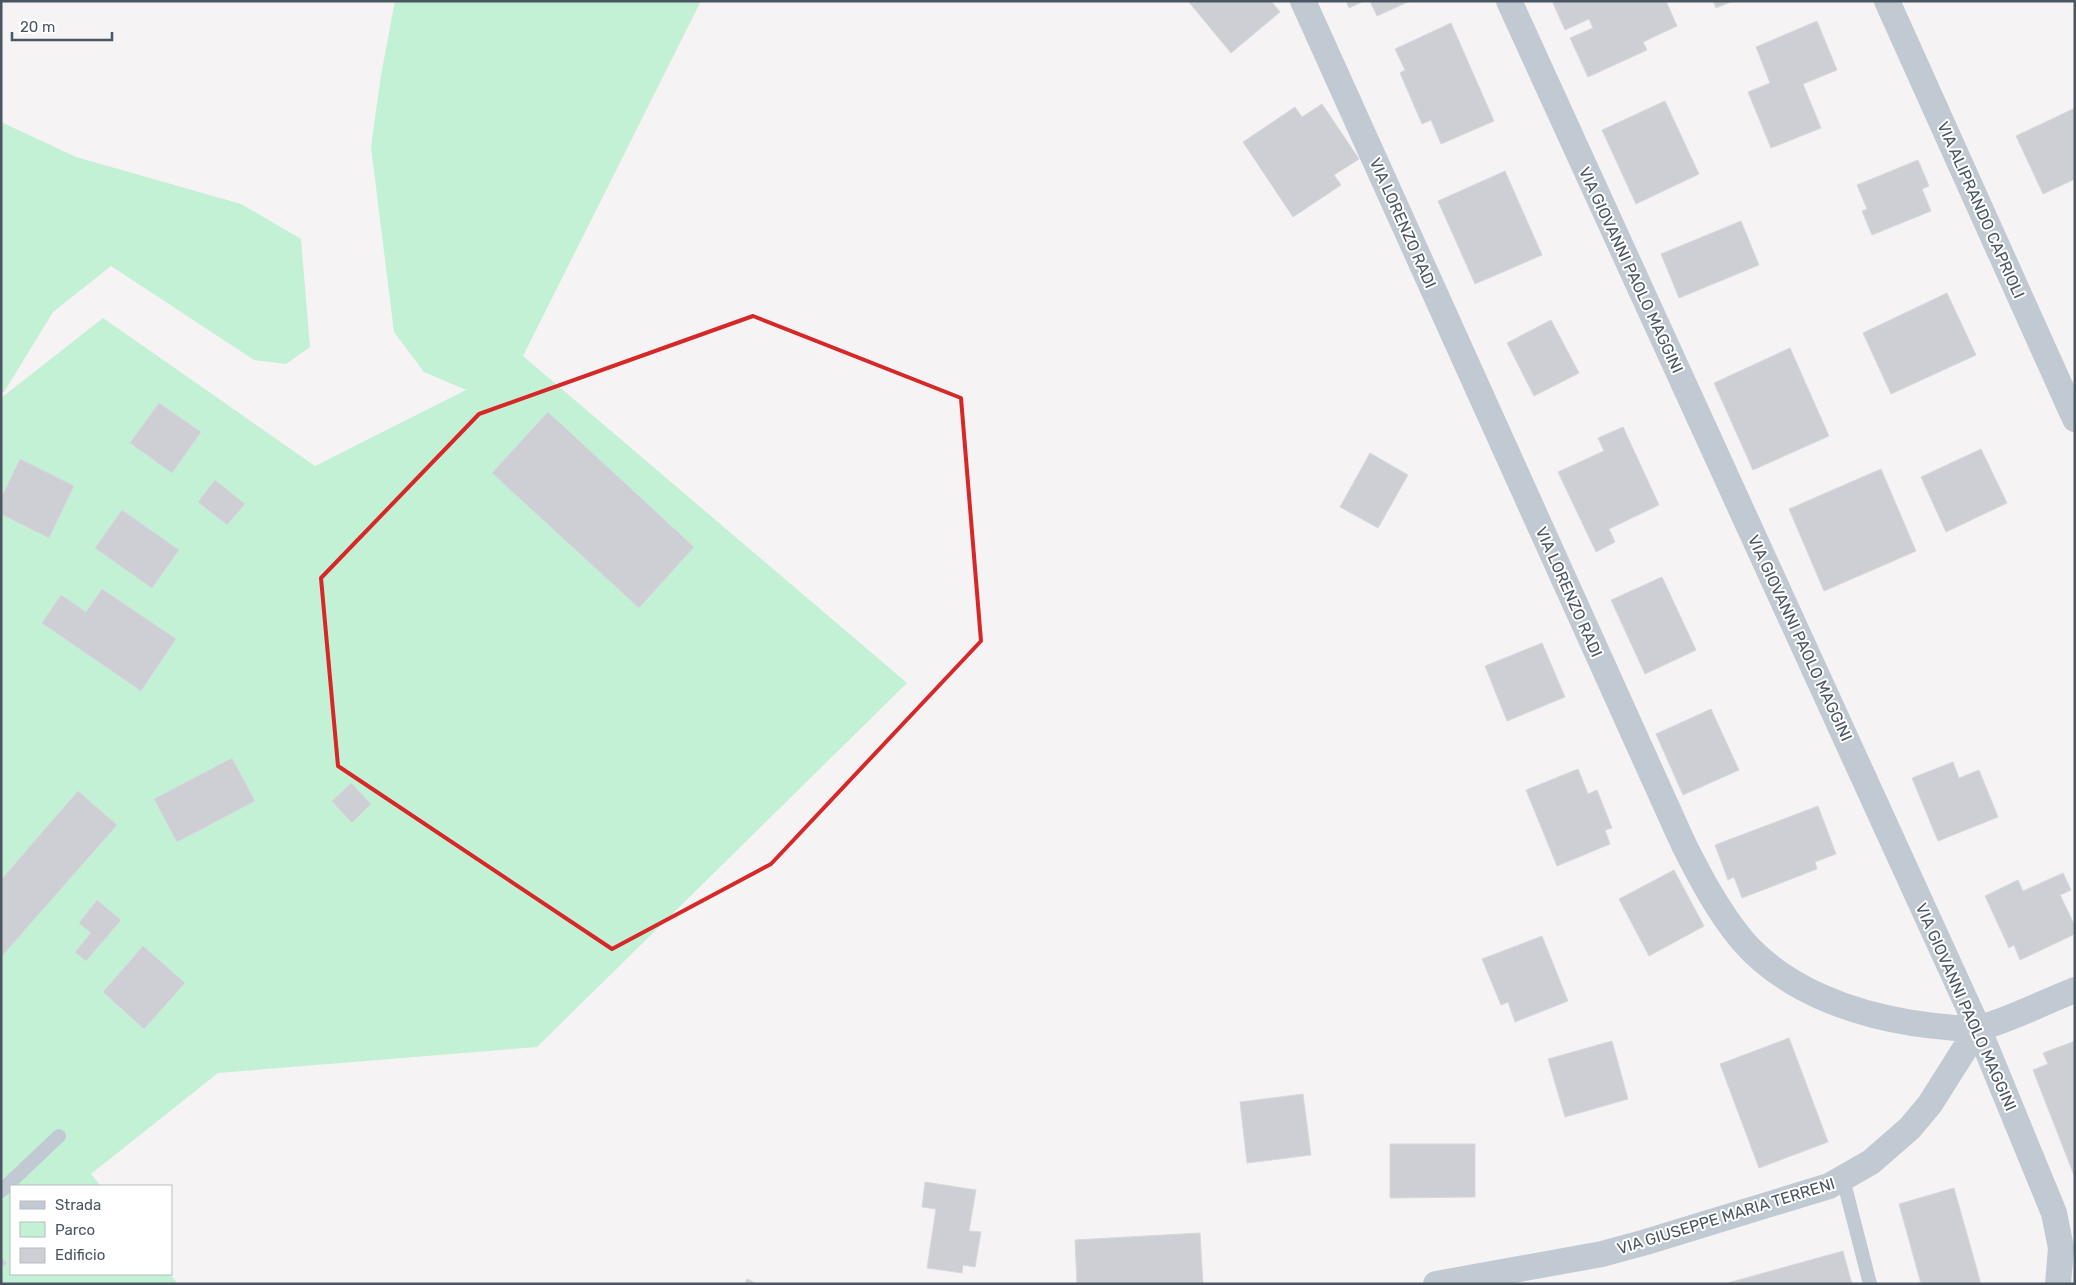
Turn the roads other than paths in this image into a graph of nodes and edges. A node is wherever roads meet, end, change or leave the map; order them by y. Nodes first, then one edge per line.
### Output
1 (1303, 1) edge
2 (1509, 1) edge
3 (1887, 1) edge
4 (2075, 419) edge
5 (2075, 990) edge
6 (1978, 1028) junction
7 (59, 1136) dead end
8 (1842, 1179) junction
9 (1, 1191) edge
10 (1436, 1284) edge
11 (1870, 1284) edge
12 (2058, 1284) edge

1 - 6 street, VIA LORENZO RADI
2 - 6 street, VIA GIOVANNI PAOLO MAGGINI
3 - 4 street, VIA ALIPRANDO CAPRIOLI
5 - 6 street
6 - 8 street, VIA GIUSEPPE MARIA TERRENI
6 - 12 street, VIA GIOVANNI PAOLO MAGGINI
7 - 9 lane
8 - 10 street, VIA GIUSEPPE MARIA TERRENI
8 - 11 lane

